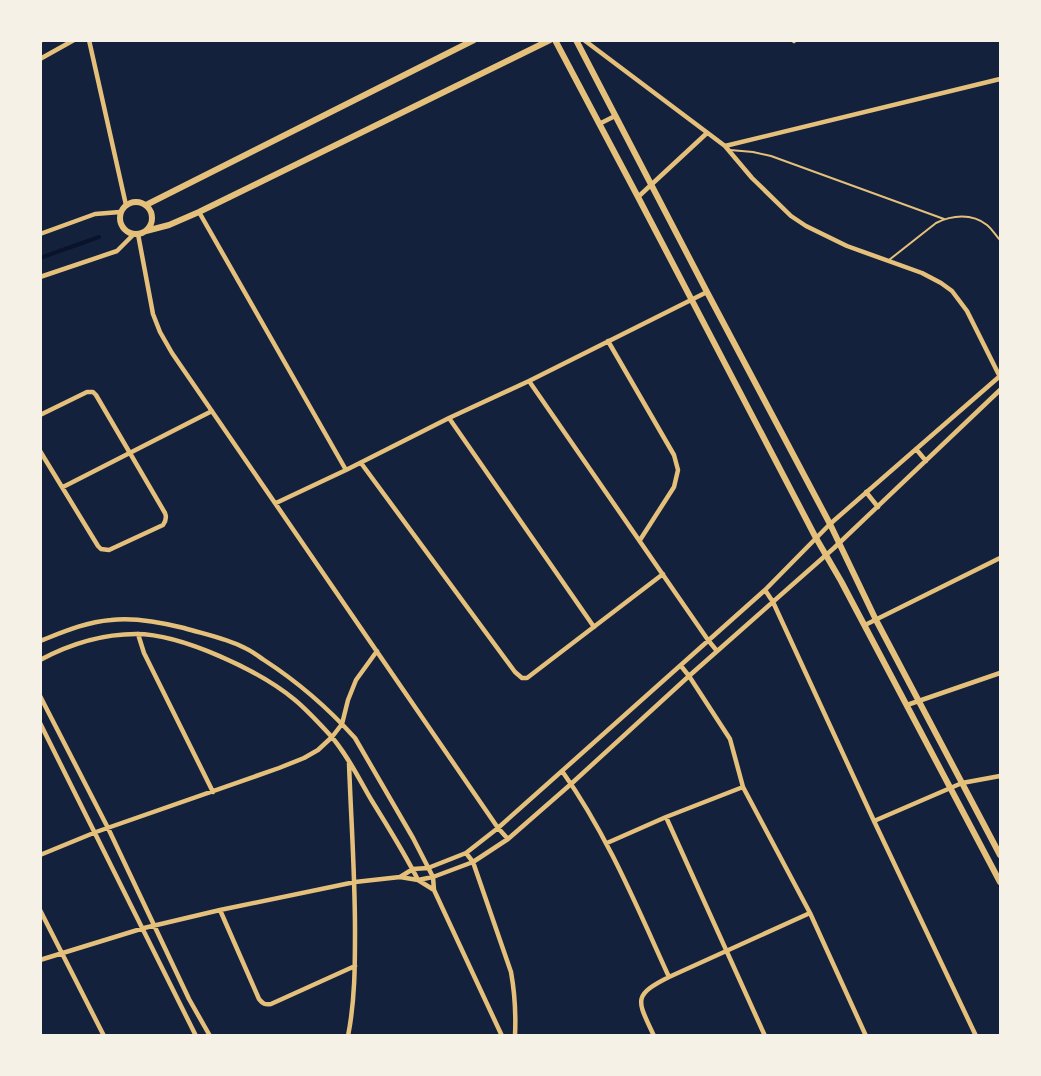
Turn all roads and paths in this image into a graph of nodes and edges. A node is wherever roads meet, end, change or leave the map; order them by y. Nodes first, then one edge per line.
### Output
1 (74, 40) edge
2 (89, 40) edge
3 (474, 40) edge
4 (550, 40) edge
5 (555, 40) edge
6 (576, 40) edge
7 (584, 40) edge
8 (40, 59) edge
9 (1000, 79) edge
10 (615, 116) junction
11 (599, 124) junction
12 (707, 133) junction
13 (726, 148) junction
14 (652, 184) junction
15 (638, 197) junction
16 (126, 205) junction
17 (146, 205) junction
18 (120, 212) junction
19 (199, 212) junction
20 (944, 219) junction
21 (146, 231) junction
22 (40, 234) edge
23 (136, 234) junction
24 (1000, 240) edge
25 (887, 261) junction
26 (40, 277) edge
27 (706, 292) junction
28 (691, 299) junction
29 (608, 341) junction
30 (1000, 376) edge
31 (529, 381) junction
32 (1000, 390) edge
33 (212, 411) junction
34 (40, 415) edge
35 (449, 418) junction
36 (916, 449) junction
37 (40, 451) edge
38 (129, 453) junction
39 (926, 460) junction
40 (361, 463) junction
41 (346, 470) junction
42 (63, 487) junction
43 (866, 492) junction
44 (276, 503) junction
45 (878, 507) junction
46 (830, 524) junction
47 (816, 538) junction
48 (639, 540) junction
49 (840, 543) junction
50 (826, 555) junction
51 (1000, 558) edge
52 (663, 574) junction
53 (765, 591) junction
54 (773, 602) junction
55 (876, 620) junction
56 (865, 625) junction
57 (594, 627) junction
58 (138, 634) junction
59 (708, 640) junction
60 (40, 641) edge
61 (377, 651) junction
62 (717, 651) junction
63 (40, 660) edge
64 (681, 666) junction
65 (1000, 673) edge
66 (689, 675) junction
67 (40, 696) edge
68 (918, 701) junction
69 (907, 705) junction
70 (40, 723) edge
71 (342, 724) junction
72 (332, 737) junction
73 (348, 760) junction
74 (562, 771) junction
75 (1000, 776) edge
76 (962, 783) junction
77 (571, 784) junction
78 (743, 787) junction
79 (951, 787) junction
80 (213, 792) junction
81 (666, 817) junction
82 (874, 821) junction
83 (108, 828) junction
84 (498, 828) junction
85 (96, 832) junction
86 (508, 839) junction
87 (606, 843) junction
88 (466, 853) junction
89 (40, 855) edge
90 (1000, 855) edge
91 (473, 862) junction
92 (428, 868) junction
93 (413, 869) junction
94 (400, 877) junction
95 (434, 877) junction
96 (418, 879) junction
97 (355, 882) junction
98 (1000, 882) edge
99 (434, 890) junction
100 (40, 910) edge
101 (220, 910) junction
102 (810, 913) junction
103 (155, 926) junction
104 (144, 928) junction
105 (727, 951) junction
106 (63, 954) junction
107 (40, 960) edge
108 (355, 966) junction
109 (669, 977) junction
110 (104, 1035) edge
111 (196, 1035) edge
112 (210, 1035) edge
113 (348, 1035) edge
114 (502, 1035) edge
115 (515, 1035) edge
116 (654, 1035) edge
117 (765, 1035) edge
118 (867, 1035) edge
119 (976, 1035) edge

1 - 8 street
2 - 16 street
3 - 17 street
4 - 19 street
5 - 11 street
6 - 10 street
7 - 12 street
9 - 13 street
10 - 11 street
10 - 14 street
11 - 15 street
12 - 13 street
12 - 14 street
13 - 20 lane
13 - 25 street
14 - 15 street
14 - 27 street
15 - 28 street
16 - 17 street
16 - 18 street
17 - 21 street
18 - 22 street
18 - 23 street
19 - 21 street
19 - 41 street
20 - 24 lane
20 - 25 lane
21 - 23 street
23 - 26 street
23 - 33 street
25 - 30 street
27 - 28 street
27 - 46 street
28 - 29 street
28 - 47 street
29 - 31 street
29 - 48 street
30 - 36 street
31 - 35 street
31 - 48 street
32 - 39 street
33 - 38 street
33 - 44 street
34 - 38 street
35 - 40 street
35 - 57 street
36 - 39 street
36 - 43 street
37 - 42 street
38 - 42 street
38 - 42 street
39 - 45 street
40 - 41 street
40 - 57 street
41 - 44 street
43 - 45 street
43 - 46 street
44 - 61 street
45 - 49 street
46 - 47 street
46 - 49 street
47 - 50 street
47 - 53 street
48 - 52 street
49 - 50 street
49 - 55 street
50 - 54 street
50 - 56 street
51 - 55 street
52 - 57 street
52 - 59 street
53 - 54 street
53 - 59 street
54 - 62 street
54 - 82 street
55 - 56 street
55 - 68 street
56 - 69 street
58 - 63 street
58 - 72 street
58 - 80 street
59 - 62 street
59 - 64 street
60 - 71 street
61 - 71 street
61 - 84 street
62 - 66 street
64 - 66 street
64 - 74 street
65 - 68 street
66 - 77 street
66 - 78 street
67 - 83 street
68 - 69 street
68 - 76 street
69 - 79 street
70 - 85 street
71 - 72 street
71 - 92 street
72 - 73 street
72 - 80 street
73 - 93 street
73 - 97 street
74 - 77 street
74 - 84 street
75 - 76 street
76 - 79 street
76 - 90 street
77 - 86 street
77 - 87 street
78 - 81 street
78 - 102 street
79 - 82 street
79 - 98 street
80 - 83 street
81 - 87 street
81 - 105 street
82 - 119 street
83 - 85 street
83 - 103 street
84 - 86 street
84 - 88 street
85 - 89 street
85 - 104 street
86 - 91 street
87 - 109 street
88 - 91 street
88 - 92 street
91 - 95 street
91 - 115 street
92 - 93 street
92 - 95 street
93 - 94 street
93 - 96 street
94 - 96 street
94 - 97 street
95 - 96 street
95 - 99 street
96 - 99 street
97 - 101 street
97 - 108 street
99 - 114 street
100 - 106 street
101 - 103 street
101 - 108 street
102 - 105 street
102 - 118 street
103 - 104 street
103 - 112 street
104 - 106 street
104 - 111 street
105 - 109 street
105 - 117 street
106 - 107 street
106 - 110 street
108 - 113 street
109 - 116 street

